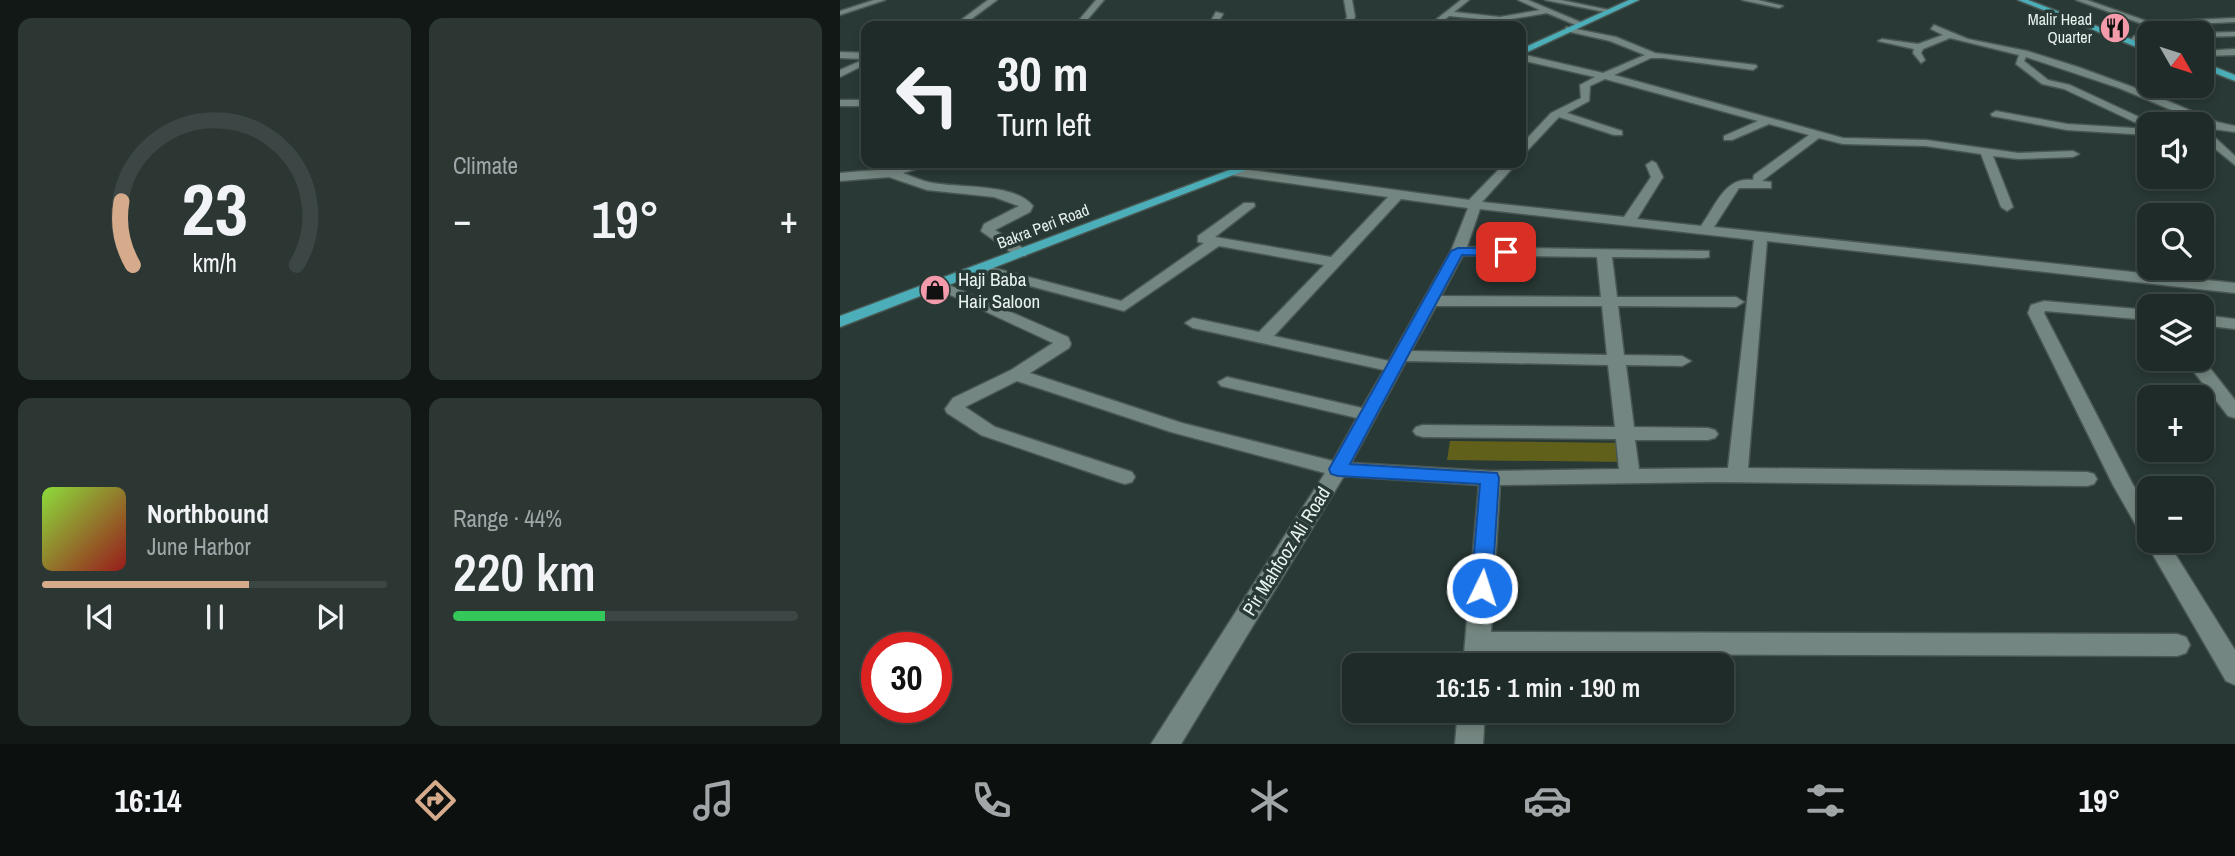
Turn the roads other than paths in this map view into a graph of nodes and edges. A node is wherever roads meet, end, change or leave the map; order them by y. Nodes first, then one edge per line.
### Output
1 (881, 0) edge
2 (993, 0) edge
3 (1100, 0) edge
4 (1348, 0) edge
5 (1465, 0) edge
6 (1522, 0) edge
7 (1549, 0) edge
8 (1614, 0) edge
9 (1746, 0) edge
10 (2022, 0) edge
11 (2033, 0) edge
12 (2080, 0) edge
13 (1631, 2) edge
14 (1779, 6) dead end
15 (1546, 11) junction
16 (1610, 11) junction
17 (840, 13) edge
18 (1219, 14) dead end
19 (1449, 14) junction
20 (964, 21) edge
21 (1082, 21) edge
22 (1215, 21) edge
23 (1349, 21) edge
24 (1439, 21) edge
25 (2235, 23) edge
26 (1580, 24) junction
27 (1934, 27) dead end
28 (1569, 29) junction
29 (2235, 34) edge
30 (2214, 35) edge
31 (1949, 36) junction
32 (2134, 38) joint
33 (2137, 40) edge
34 (1882, 41) dead end
35 (2137, 43) edge
36 (1919, 47) junction
37 (1526, 51) edge
38 (2235, 52) edge
39 (2024, 53) junction
40 (2214, 53) edge
41 (840, 55) edge
42 (1526, 55) edge
43 (1653, 55) junction
44 (861, 56) edge
45 (1921, 60) dead end
46 (861, 64) edge
47 (1753, 67) dead end
48 (2214, 71) edge
49 (840, 74) edge
50 (1606, 76) junction
51 (2233, 77) edge
52 (840, 103) edge
53 (861, 103) edge
54 (1558, 113) junction
55 (1996, 114) dead end
56 (2137, 119) edge
57 (1769, 120) junction
58 (2215, 125) joint
59 (2235, 129) edge
60 (2137, 131) edge
61 (1618, 133) dead end
62 (1816, 135) junction
63 (1728, 138) dead end
64 (2214, 138) edge
65 (2235, 143) edge
66 (2214, 144) edge
67 (1526, 145) edge
68 (1985, 151) junction
69 (2073, 154) dead end
70 (2235, 162) edge
71 (1652, 165) dead end
72 (910, 168) edge
73 (1245, 168) edge
74 (1506, 168) edge
75 (1235, 172) junction
76 (890, 173) junction
77 (840, 177) edge
78 (1398, 194) junction
79 (1474, 204) junction
80 (1249, 206) dead end
81 (2007, 207) dead end
82 (1628, 222) junction
83 (1705, 230) junction
84 (1761, 236) junction
85 (1215, 242) junction
86 (1458, 251) junction
87 (1021, 253) junction
88 (1604, 253) junction
89 (1704, 254) dead end
90 (1334, 262) junction
91 (982, 268) junction
92 (937, 285) junction
93 (2235, 288) edge
94 (1430, 301) junction
95 (1611, 302) junction
96 (1736, 302) dead end
97 (2137, 314) edge
98 (2214, 321) edge
99 (840, 322) edge
100 (1193, 323) dead end
101 (2235, 324) edge
102 (1262, 338) junction
103 (1616, 360) junction
104 (1682, 361) dead end
105 (1397, 362) junction
106 (2203, 371) edge
107 (1017, 374) junction
108 (1227, 382) dead end
109 (2235, 412) edge
110 (1368, 415) junction
111 (1423, 431) dead end
112 (1625, 434) junction
113 (1708, 434) dead end
114 (1338, 469) junction
115 (1737, 475) junction
116 (1629, 476) junction
117 (1125, 477) dead end
118 (1490, 478) junction
119 (2087, 479) dead end
120 (2137, 508) edge
121 (2164, 553) edge
122 (2177, 645) dead end
123 (1476, 653) edge
124 (1554, 653) edge
125 (2235, 673) edge
126 (1471, 723) edge
127 (1165, 744) edge
128 (1469, 744) edge

1 - 17 street
2 - 20 street
3 - 21 street
4 - 23 street
5 - 19 street
6 - 15 street
7 - 16 street
8 - 13 street
9 - 14 street
10 - 35 main road
11 - 32 main road
12 - 25 street
13 - 16 main road
15 - 19 street
15 - 26 street
16 - 26 main road
18 - 22 street
19 - 24 street
26 - 28 main road
27 - 31 street
28 - 37 main road
28 - 43 street
29 - 30 street
31 - 36 street
31 - 39 street
32 - 33 main road
34 - 36 street
36 - 45 street
38 - 40 street
39 - 56 street
39 - 58 street
41 - 44 street
42 - 50 street
43 - 47 street
43 - 50 street
46 - 49 street
48 - 51 main road
50 - 54 street
50 - 57 street
52 - 53 street
54 - 61 street
54 - 67 street
55 - 60 street
57 - 62 street
57 - 63 street
58 - 59 street
62 - 68 street
62 - 83 street
64 - 65 street
66 - 70 street
68 - 69 street
68 - 81 street
71 - 82 street
72 - 76 street
73 - 75 main road, Bakra Peri Road
74 - 79 street
75 - 78 street
75 - 87 main road, Bakra Peri Road
76 - 77 street
76 - 87 street
78 - 79 street
78 - 90 street
79 - 82 street
79 - 86 street, Pir Mahfooz Ali Road
80 - 85 street
82 - 83 street
83 - 84 street
84 - 93 street
84 - 115 street
85 - 90 street
85 - 91 street
86 - 88 street
86 - 94 street, Pir Mahfooz Ali Road
87 - 91 main road, Bakra Peri Road
88 - 89 street
88 - 95 street
90 - 102 street
91 - 92 main road, Bakra Peri Road
92 - 99 main road, Bakra Peri Road
92 - 107 street
94 - 95 street
94 - 105 street, Pir Mahfooz Ali Road
95 - 96 street
95 - 103 street
97 - 120 street
98 - 101 street
100 - 102 street
102 - 105 street
103 - 104 street
103 - 105 street
103 - 112 street
105 - 110 street, Pir Mahfooz Ali Road
106 - 109 street
107 - 114 street
107 - 117 street
108 - 110 street
110 - 114 street, Pir Mahfooz Ali Road
111 - 112 street
112 - 113 street
112 - 116 street
114 - 118 street
114 - 127 street, Pir Mahfooz Ali Road
115 - 116 street
115 - 119 street
116 - 118 street
118 - 123 street
121 - 125 street
122 - 124 street
126 - 128 street

